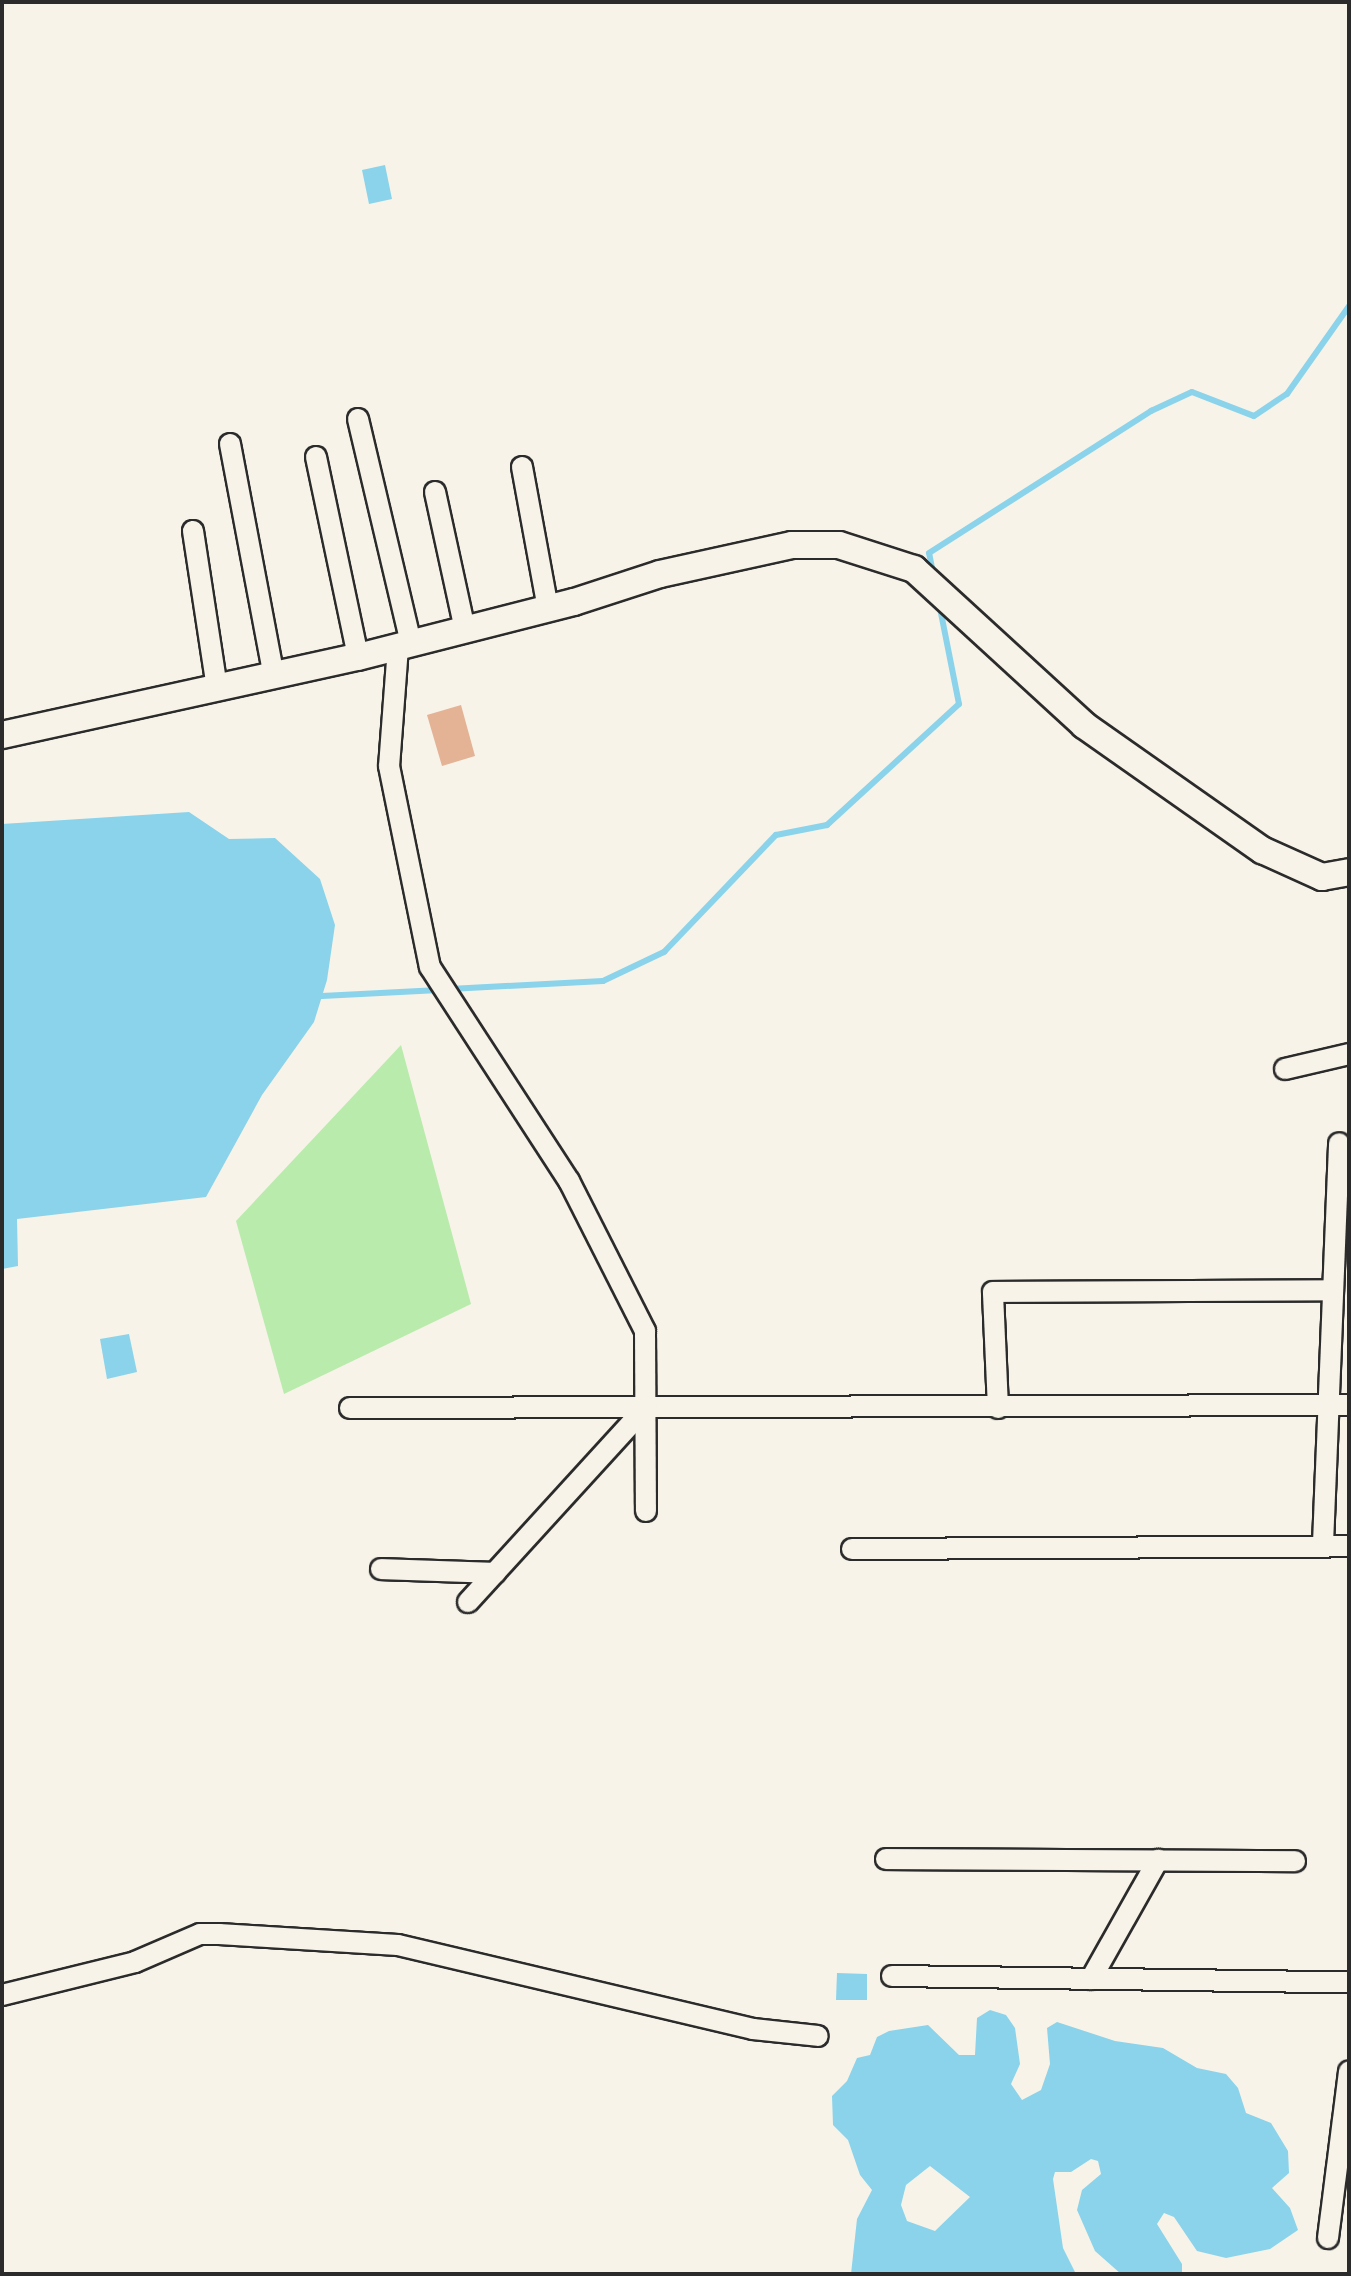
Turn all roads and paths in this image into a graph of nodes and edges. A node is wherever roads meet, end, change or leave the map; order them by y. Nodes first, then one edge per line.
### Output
1 (358, 419) dead end
2 (230, 444) dead end
3 (316, 457) dead end
4 (522, 467) dead end
5 (435, 492) dead end
6 (193, 531) dead end
7 (548, 608) junction
8 (465, 630) junction
9 (405, 645) junction
10 (358, 657) junction
11 (274, 676) junction
12 (217, 687) junction
13 (2, 735) edge
14 (1349, 872) edge
15 (1349, 1054) edge
16 (1285, 1069) dead end
17 (1339, 1143) dead end
18 (1333, 1290) junction
19 (1349, 1405) edge
20 (646, 1407) junction
21 (350, 1408) dead end
22 (998, 1408) junction
23 (1328, 1409) junction
24 (646, 1511) dead end
25 (1323, 1544) junction
26 (1349, 1546) edge
27 (852, 1549) dead end
28 (381, 1569) dead end
29 (495, 1573) junction
30 (468, 1602) dead end
31 (886, 1859) dead end
32 (1158, 1860) junction
33 (1295, 1861) dead end
34 (892, 1976) dead end
35 (1091, 1979) junction
36 (1349, 1982) edge
37 (2, 1995) edge
38 (818, 2036) dead end
39 (1349, 2071) edge
40 (1328, 2238) dead end

1 - 9 street
2 - 11 street
3 - 10 street
4 - 7 street
5 - 8 street
6 - 12 street
7 - 8 street
7 - 14 street
8 - 9 street
9 - 10 street
9 - 20 street
10 - 11 street
11 - 12 street
12 - 13 street
15 - 16 street
17 - 18 street
18 - 22 street
18 - 23 street
19 - 23 street
20 - 21 street
20 - 22 street
20 - 24 street
20 - 29 street
22 - 23 street
23 - 25 street
25 - 26 street
25 - 27 street
28 - 29 street
29 - 30 street
31 - 32 street
32 - 33 street
32 - 35 street
34 - 35 street
35 - 36 street
37 - 38 street
39 - 40 street

